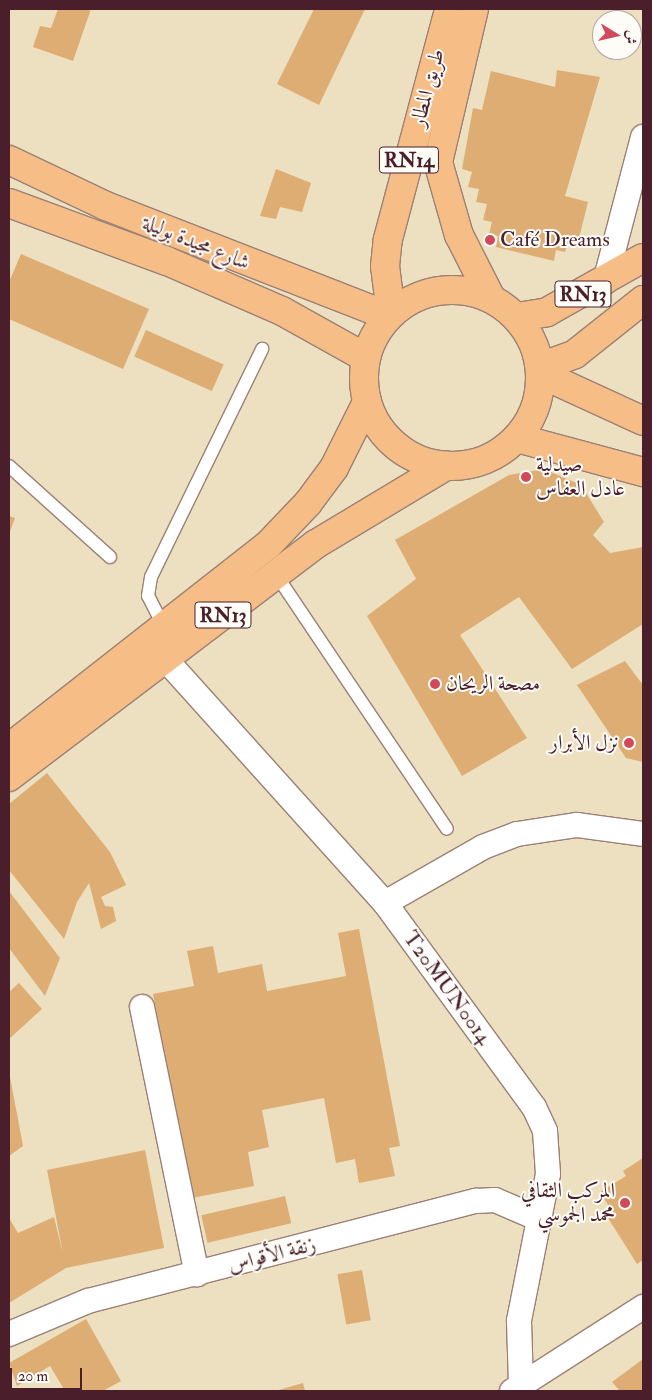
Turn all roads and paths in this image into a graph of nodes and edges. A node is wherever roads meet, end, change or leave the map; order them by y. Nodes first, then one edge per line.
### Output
1 (449, 9) edge
2 (474, 9) edge
3 (643, 137) edge
4 (9, 160) edge
5 (9, 203) edge
6 (643, 258) edge
7 (605, 282) junction
8 (491, 298) junction
9 (643, 300) edge
10 (390, 315) junction
11 (517, 317) junction
12 (262, 349) dead end
13 (366, 358) junction
14 (540, 370) junction
15 (367, 402) junction
16 (643, 420) edge
17 (517, 438) junction
18 (9, 466) edge
19 (446, 466) junction
20 (643, 472) edge
21 (110, 557) dead end
22 (275, 573) junction
23 (165, 629) junction
24 (167, 661) junction
25 (9, 748) edge
26 (9, 777) edge
27 (447, 829) dead end
28 (643, 834) edge
29 (384, 903) junction
30 (142, 1007) dead end
31 (537, 1218) junction
32 (197, 1274) junction
33 (643, 1306) edge
34 (9, 1334) edge
35 (516, 1388) edge

1 - 10 main road, طريق المطار / RN14
2 - 8 main road, طريق المطار / RN14
3 - 7 street
4 - 10 main road, شارع مجيدة بوليلة
5 - 13 main road, شارع مجيدة بوليلة
6 - 7 main road, RN13
7 - 11 main road, RN13
8 - 10 main road
8 - 11 main road
9 - 14 main road, RN13
10 - 13 main road
11 - 14 main road
12 - 23 lane
13 - 15 main road
14 - 16 main road
14 - 17 main road
15 - 19 main road
15 - 23 main road, RN13
17 - 19 main road
17 - 20 main road
18 - 21 lane
19 - 22 main road, RN13
22 - 24 main road, RN13
22 - 27 lane
23 - 25 main road, RN13
24 - 26 main road, RN13
24 - 29 street, T20MUN0014
28 - 29 street
29 - 31 street, T20MUN0014
30 - 32 street
31 - 32 street, زنقة الأقواس
31 - 35 street, T20MUN0014
32 - 34 street, زنقة الأقواس
33 - 35 street

